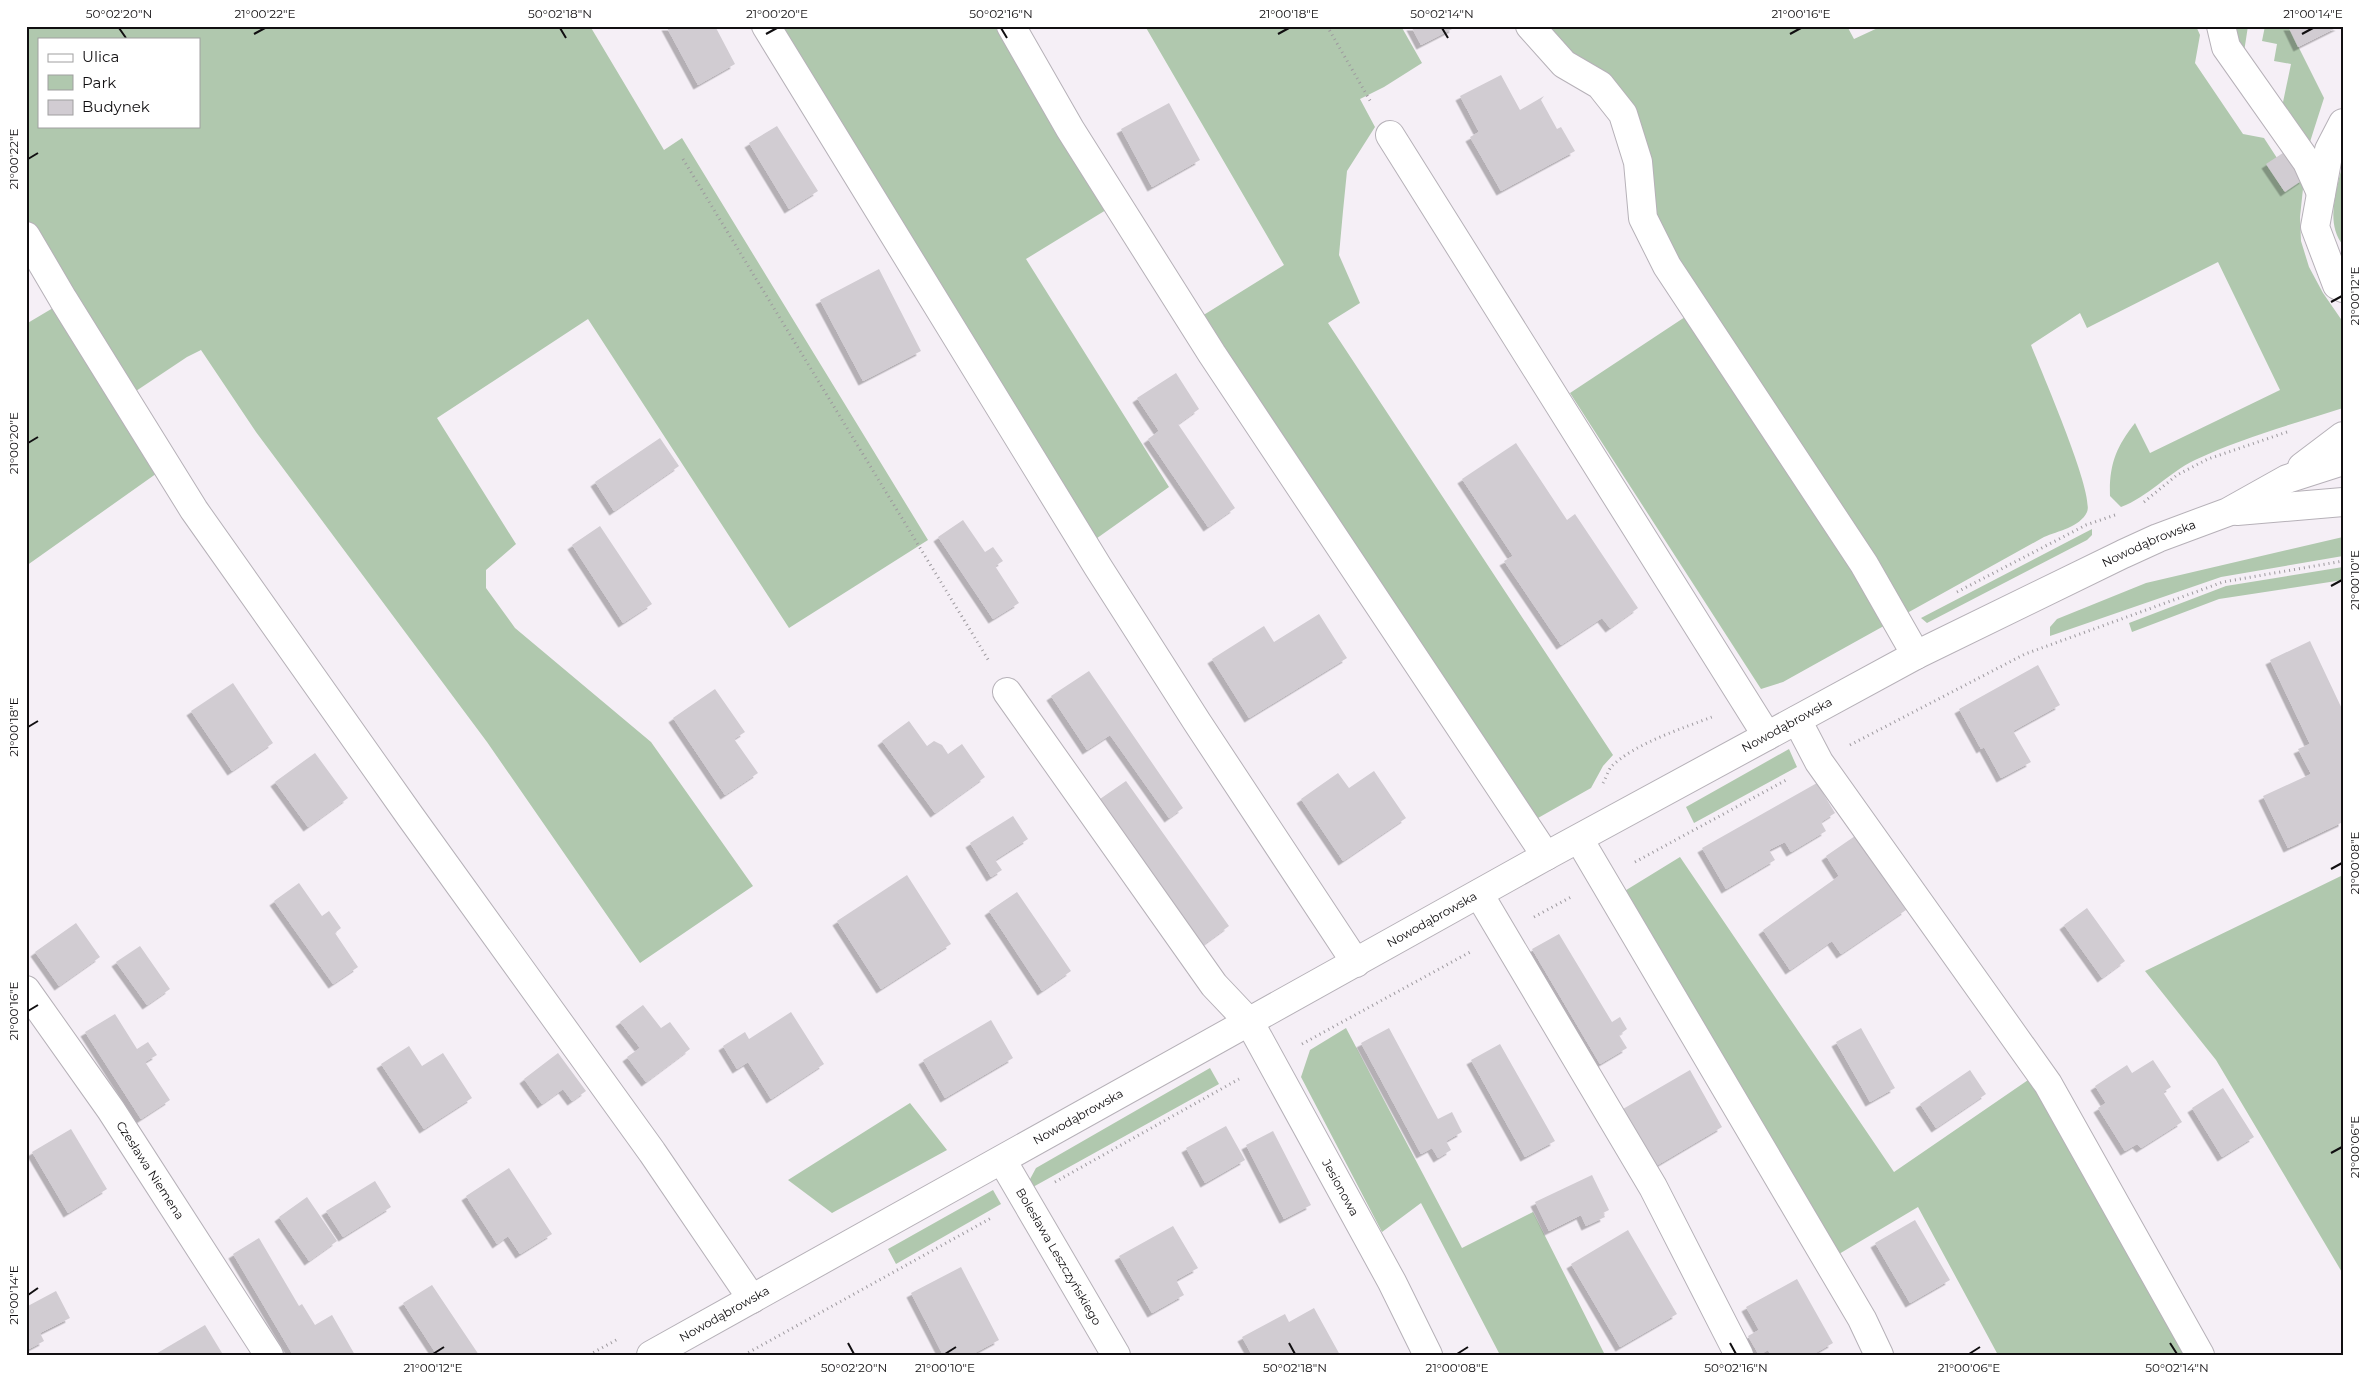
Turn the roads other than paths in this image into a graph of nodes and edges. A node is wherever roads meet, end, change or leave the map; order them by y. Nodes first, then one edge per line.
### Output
1 (766, 26) edge
2 (1011, 26) edge
3 (1530, 26) edge
4 (2221, 26) edge
5 (2343, 123) edge
6 (1390, 135) road end
7 (2321, 193) junction
8 (26, 236) edge
9 (2343, 288) edge
10 (2343, 436) edge
11 (2343, 461) edge
12 (2287, 479) junction
13 (2343, 502) edge
14 (2228, 512) junction
15 (1916, 655) junction
16 (1007, 692) road end
17 (1797, 720) junction
18 (1767, 736) junction
19 (1579, 839) junction
20 (1546, 856) junction
21 (1479, 894) junction
22 (1356, 962) junction
23 (26, 990) edge
24 (1250, 1023) junction
25 (1002, 1160) junction
26 (752, 1299) junction
27 (269, 1355) edge
28 (651, 1355) edge
29 (1116, 1355) edge
30 (1428, 1355) edge
31 (1739, 1355) edge
32 (1880, 1355) edge
33 (2200, 1355) edge

1 - 22 street
2 - 20 street
3 - 15 street
4 - 7 street
5 - 7 street
6 - 18 street
7 - 9 street
8 - 26 street
10 - 12 street
11 - 12 street, Nowodąbrowska
12 - 14 street, Nowodąbrowska
13 - 14 street, Nowodąbrowska
14 - 15 street, Nowodąbrowska
15 - 17 street, Nowodąbrowska
16 - 24 street, Jesionowa
17 - 18 street, Nowodąbrowska
17 - 33 street
18 - 19 street, Nowodąbrowska
19 - 20 street, Nowodąbrowska
19 - 32 street
20 - 21 street, Nowodąbrowska
21 - 22 street, Nowodąbrowska
21 - 31 street
22 - 24 street, Nowodąbrowska
23 - 27 street, Czesława Niemena
24 - 25 street, Nowodąbrowska
24 - 30 street, Jesionowa
25 - 26 street, Nowodąbrowska
25 - 29 street, Bolesława Leszczyńskiego
26 - 28 street, Nowodąbrowska

